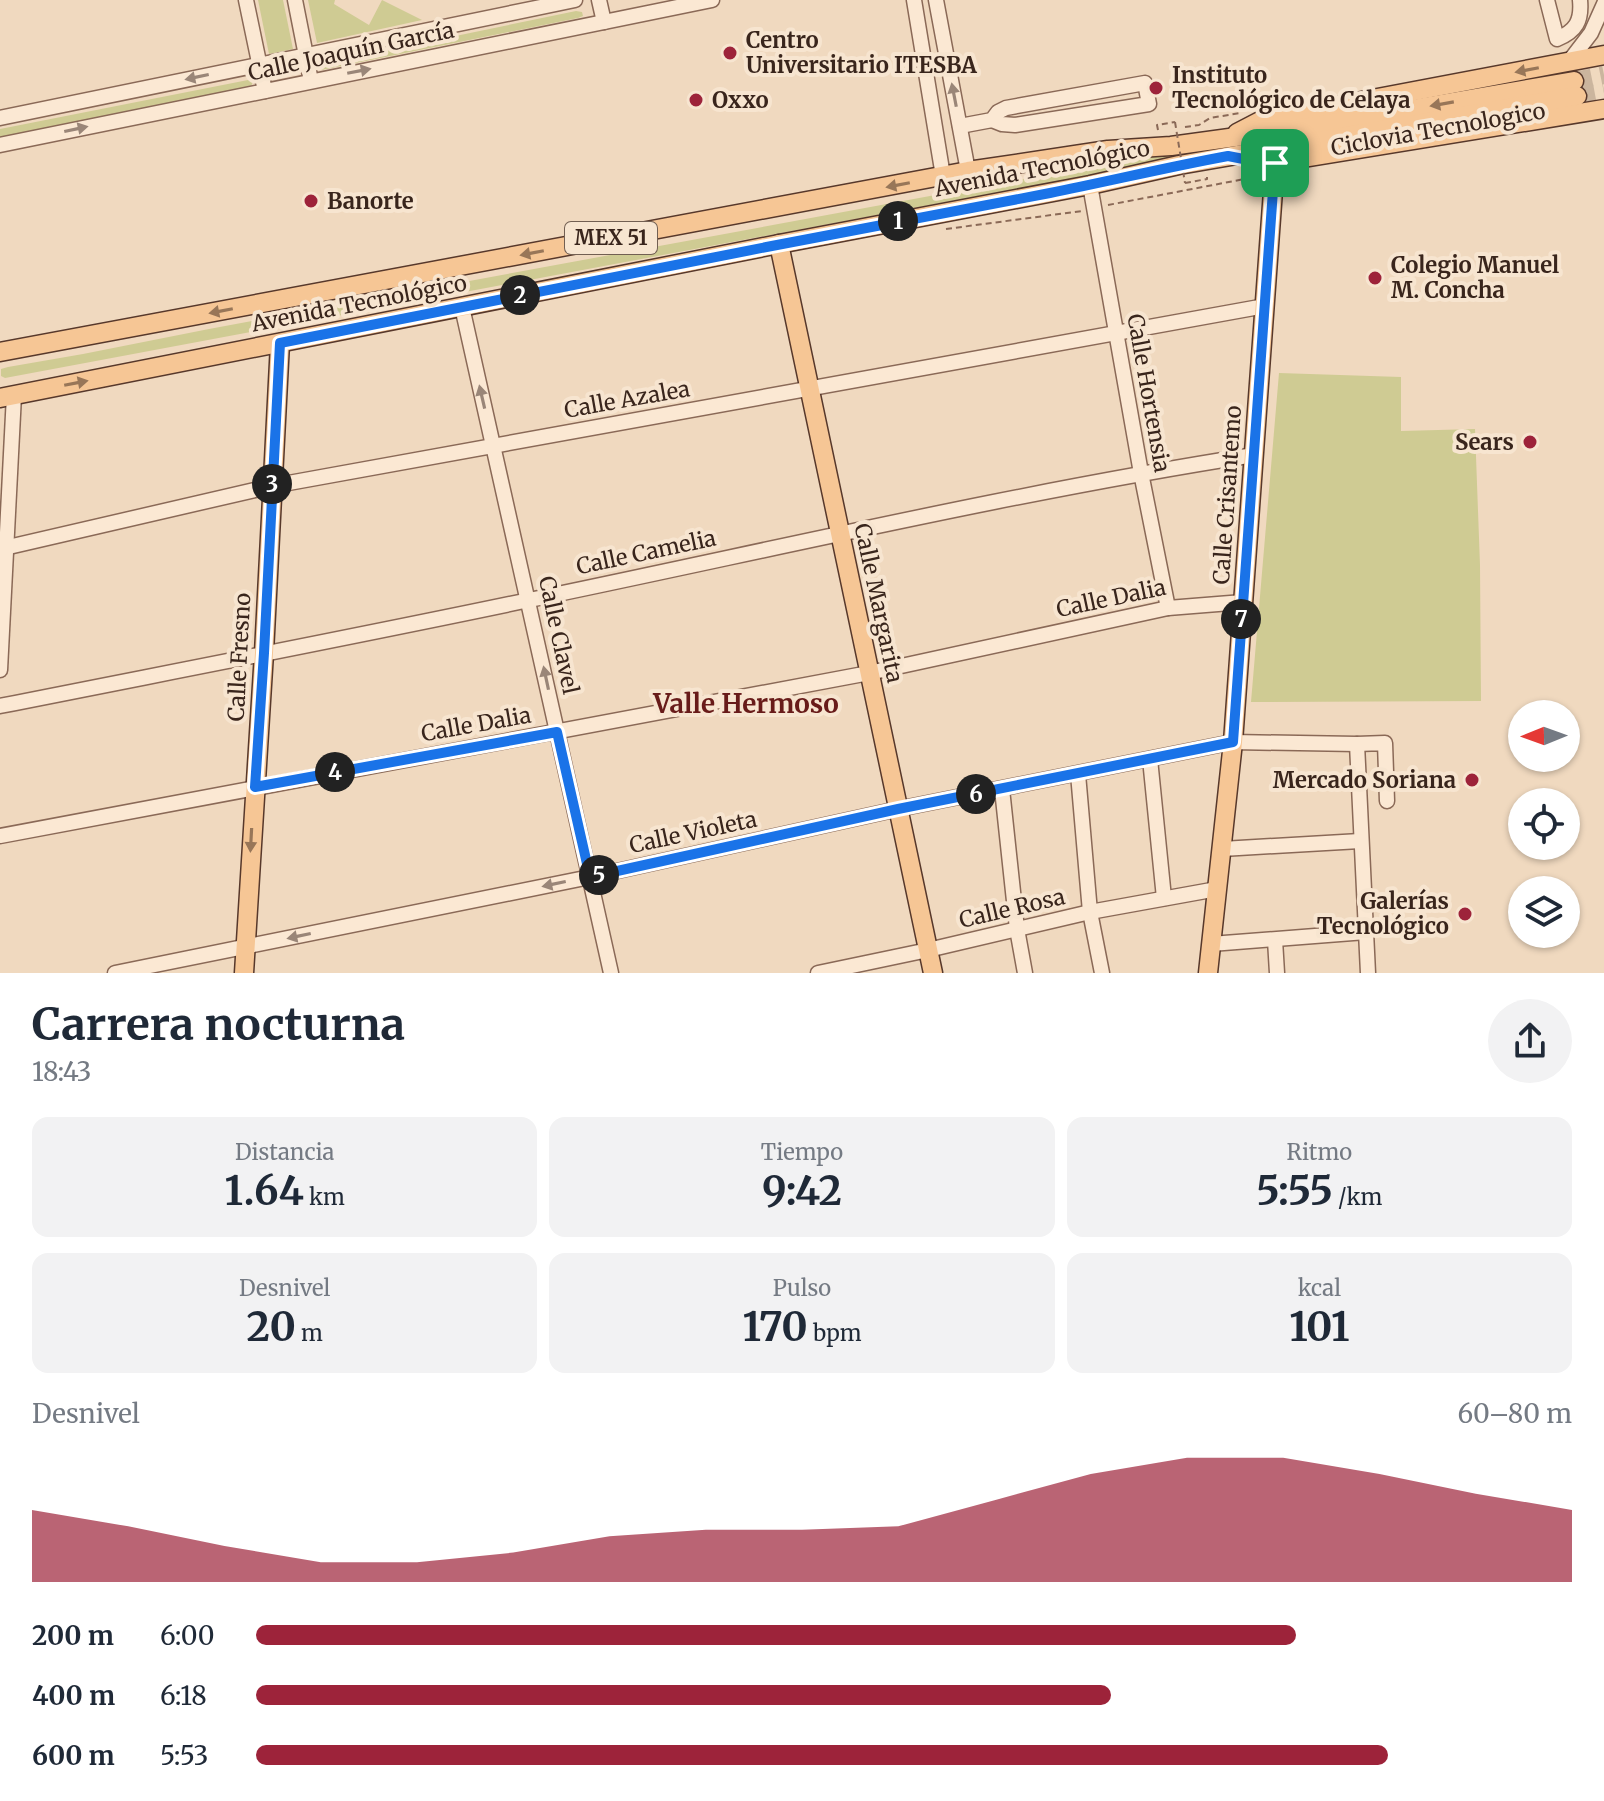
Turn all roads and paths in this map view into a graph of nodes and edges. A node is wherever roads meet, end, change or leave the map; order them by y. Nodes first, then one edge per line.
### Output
1 (246, 0) edge
2 (295, 0) edge
3 (575, 0) edge
4 (599, 0) edge
5 (712, 0) edge
6 (914, 0) edge
7 (936, 0) edge
8 (1547, 0) edge
9 (1580, 0) edge
10 (531, 4) edge
11 (1604, 4) edge
12 (604, 22) junction
13 (942, 31) junction
14 (919, 34) junction
15 (304, 55) junction
16 (1604, 55) edge
17 (259, 65) junction
18 (1573, 80) junction
19 (311, 81) junction
20 (265, 91) junction
21 (1604, 109) edge
22 (0, 118) edge
23 (992, 120) junction
24 (1175, 122) dead end
25 (960, 126) junction
26 (0, 145) edge
27 (1226, 148) junction
28 (1275, 168) junction
29 (968, 171) junction
30 (943, 176) junction
31 (1185, 183) dead end
32 (1090, 185) junction
33 (1094, 208) junction
34 (932, 215) junction
35 (779, 244) junction
36 (1265, 306) junction
37 (462, 307) junction
38 (1116, 333) junction
39 (280, 343) junction
40 (0, 352) edge
41 (809, 388) junction
42 (7, 397) edge
43 (493, 446) junction
44 (1254, 455) junction
45 (1141, 473) junction
46 (272, 486) junction
47 (840, 533) junction
48 (4, 548) edge
49 (529, 600) junction
50 (1243, 602) junction
51 (1168, 608) junction
52 (264, 653) junction
53 (0, 670) edge
54 (869, 673) junction
55 (0, 706) edge
56 (557, 732) junction
57 (1233, 742) junction
58 (1357, 744) junction
59 (1150, 759) junction
60 (1078, 774) junction
61 (255, 787) junction
62 (1002, 789) junction
63 (1387, 801) dead end
64 (898, 809) junction
65 (0, 836) edge
66 (1360, 841) junction
67 (1222, 849) junction
68 (590, 877) junction
69 (1217, 889) junction
70 (1164, 898) junction
71 (1090, 912) junction
72 (1017, 929) junction
73 (1366, 932) junction
74 (1275, 940) junction
75 (1211, 944) junction
76 (245, 947) junction
77 (928, 950) junction
78 (838, 971) edge
79 (115, 973) edge
80 (244, 973) edge
81 (611, 973) edge
82 (818, 973) edge
83 (933, 973) edge
84 (1025, 973) edge
85 (1102, 973) edge
86 (1208, 973) edge
87 (1277, 973) edge
88 (1368, 973) edge

1 - 17 street
2 - 15 street
3 - 10 street, Calle Joaquín García
4 - 12 street
5 - 12 street, Calle Joaquín García
6 - 14 street
7 - 13 street
8 - 9 street
10 - 15 street, Calle Joaquín García
11 - 18 street
19 -> 12 street, Calle Joaquín García
13 - 14 street
25 -> 13 street
14 - 30 street
15 - 17 street, Calle Joaquín García
15 - 19 street
16 - 18 main road
17 - 20 street
17 -> 22 street, Calle Joaquín García
27 -> 18 main road, Avenida Tecnológico / MEX 51
18 -> 27 main road
19 - 20 street, Calle Joaquín García
26 -> 20 street, Calle Joaquín García
21 - 28 main road
23 - 23 street
23 - 25 street
24 - 31 path, bridge
25 - 29 street
27 - 28 main road
27 - 29 main road, Avenida Tecnológico / MEX 51
27 - 32 main road, Avenida Tecnológico / MEX 51
28 - 33 path
28 - 36 main road, Calle Crisantemo
29 - 30 main road, Avenida Tecnológico / MEX 51
30 -> 40 main road, Avenida Tecnológico / MEX 51
32 - 33 street, Calle Hortensia
32 - 34 main road, Avenida Tecnológico / MEX 51
33 - 34 path
33 - 38 street, Calle Hortensia
34 - 35 main road, Avenida Tecnológico / MEX 51
35 - 37 main road, Avenida Tecnológico / MEX 51
35 - 41 main road, Calle Margarita
36 - 38 street, Calle Azalea
36 - 44 main road, Calle Crisantemo
37 - 39 main road, Avenida Tecnológico / MEX 51
43 -> 37 street, Calle Clavel
38 - 41 street, Calle Azalea
38 - 45 street, Calle Hortensia
42 -> 39 main road, Avenida Tecnológico / MEX 51
39 - 46 main road, Calle Fresno
41 - 43 street, Calle Azalea
41 - 47 main road, Calle Margarita
42 - 48 street
43 - 46 street, Calle Azalea
43 - 49 street, Calle Clavel
44 - 45 street, Calle Camelia
44 - 50 main road, Calle Crisantemo
45 - 47 street, Calle Camelia
45 - 51 street, Calle Hortensia
46 - 48 street, Calle Azalea
46 - 52 main road, Calle Fresno
47 - 49 street, Calle Camelia
47 - 54 main road, Calle Margarita
48 - 53 street
49 - 52 street, Calle Camelia
56 -> 49 street, Calle Clavel
50 - 51 street, Calle Dalia
50 - 57 main road, Calle Crisantemo
51 - 54 street, Calle Dalia
52 - 55 street, Calle Camelia
52 - 61 main road, Calle Fresno
54 - 56 street, Calle Dalia
54 - 64 main road, Calle Margarita
56 - 61 street, Calle Dalia
56 - 68 street, Calle Clavel
57 - 58 street, Calle Violeta
57 - 59 street, Calle Violeta
57 - 67 main road, Calle Crisantemo
58 - 63 street
58 - 66 street
59 - 60 street, Calle Violeta
59 - 70 street
60 - 62 street, Calle Violeta
60 - 71 street
61 - 65 street, Calle Dalia
61 -> 76 main road, Calle Fresno
62 - 64 street, Calle Violeta
62 - 72 street
64 - 68 street, Calle Violeta
64 - 77 main road, Calle Margarita
66 - 67 street
66 - 73 street
67 - 69 main road, Calle Crisantemo
68 -> 76 street, Calle Violeta
68 - 81 street, Calle Clavel
69 - 70 street, Calle Rosa
69 - 75 main road, Calle Crisantemo
70 - 71 street, Calle Rosa
71 - 72 street, Calle Rosa
71 - 85 street
72 - 77 street, Calle Rosa
72 - 84 street
73 - 74 street
73 - 88 street
74 - 75 street
74 - 87 street
75 - 86 main road, Calle Crisantemo
76 - 79 street, Calle Violeta
76 - 80 main road, Calle Fresno
77 - 78 street, Calle Rosa
77 - 83 main road, Calle Margarita
78 - 82 street, Calle Rosa

